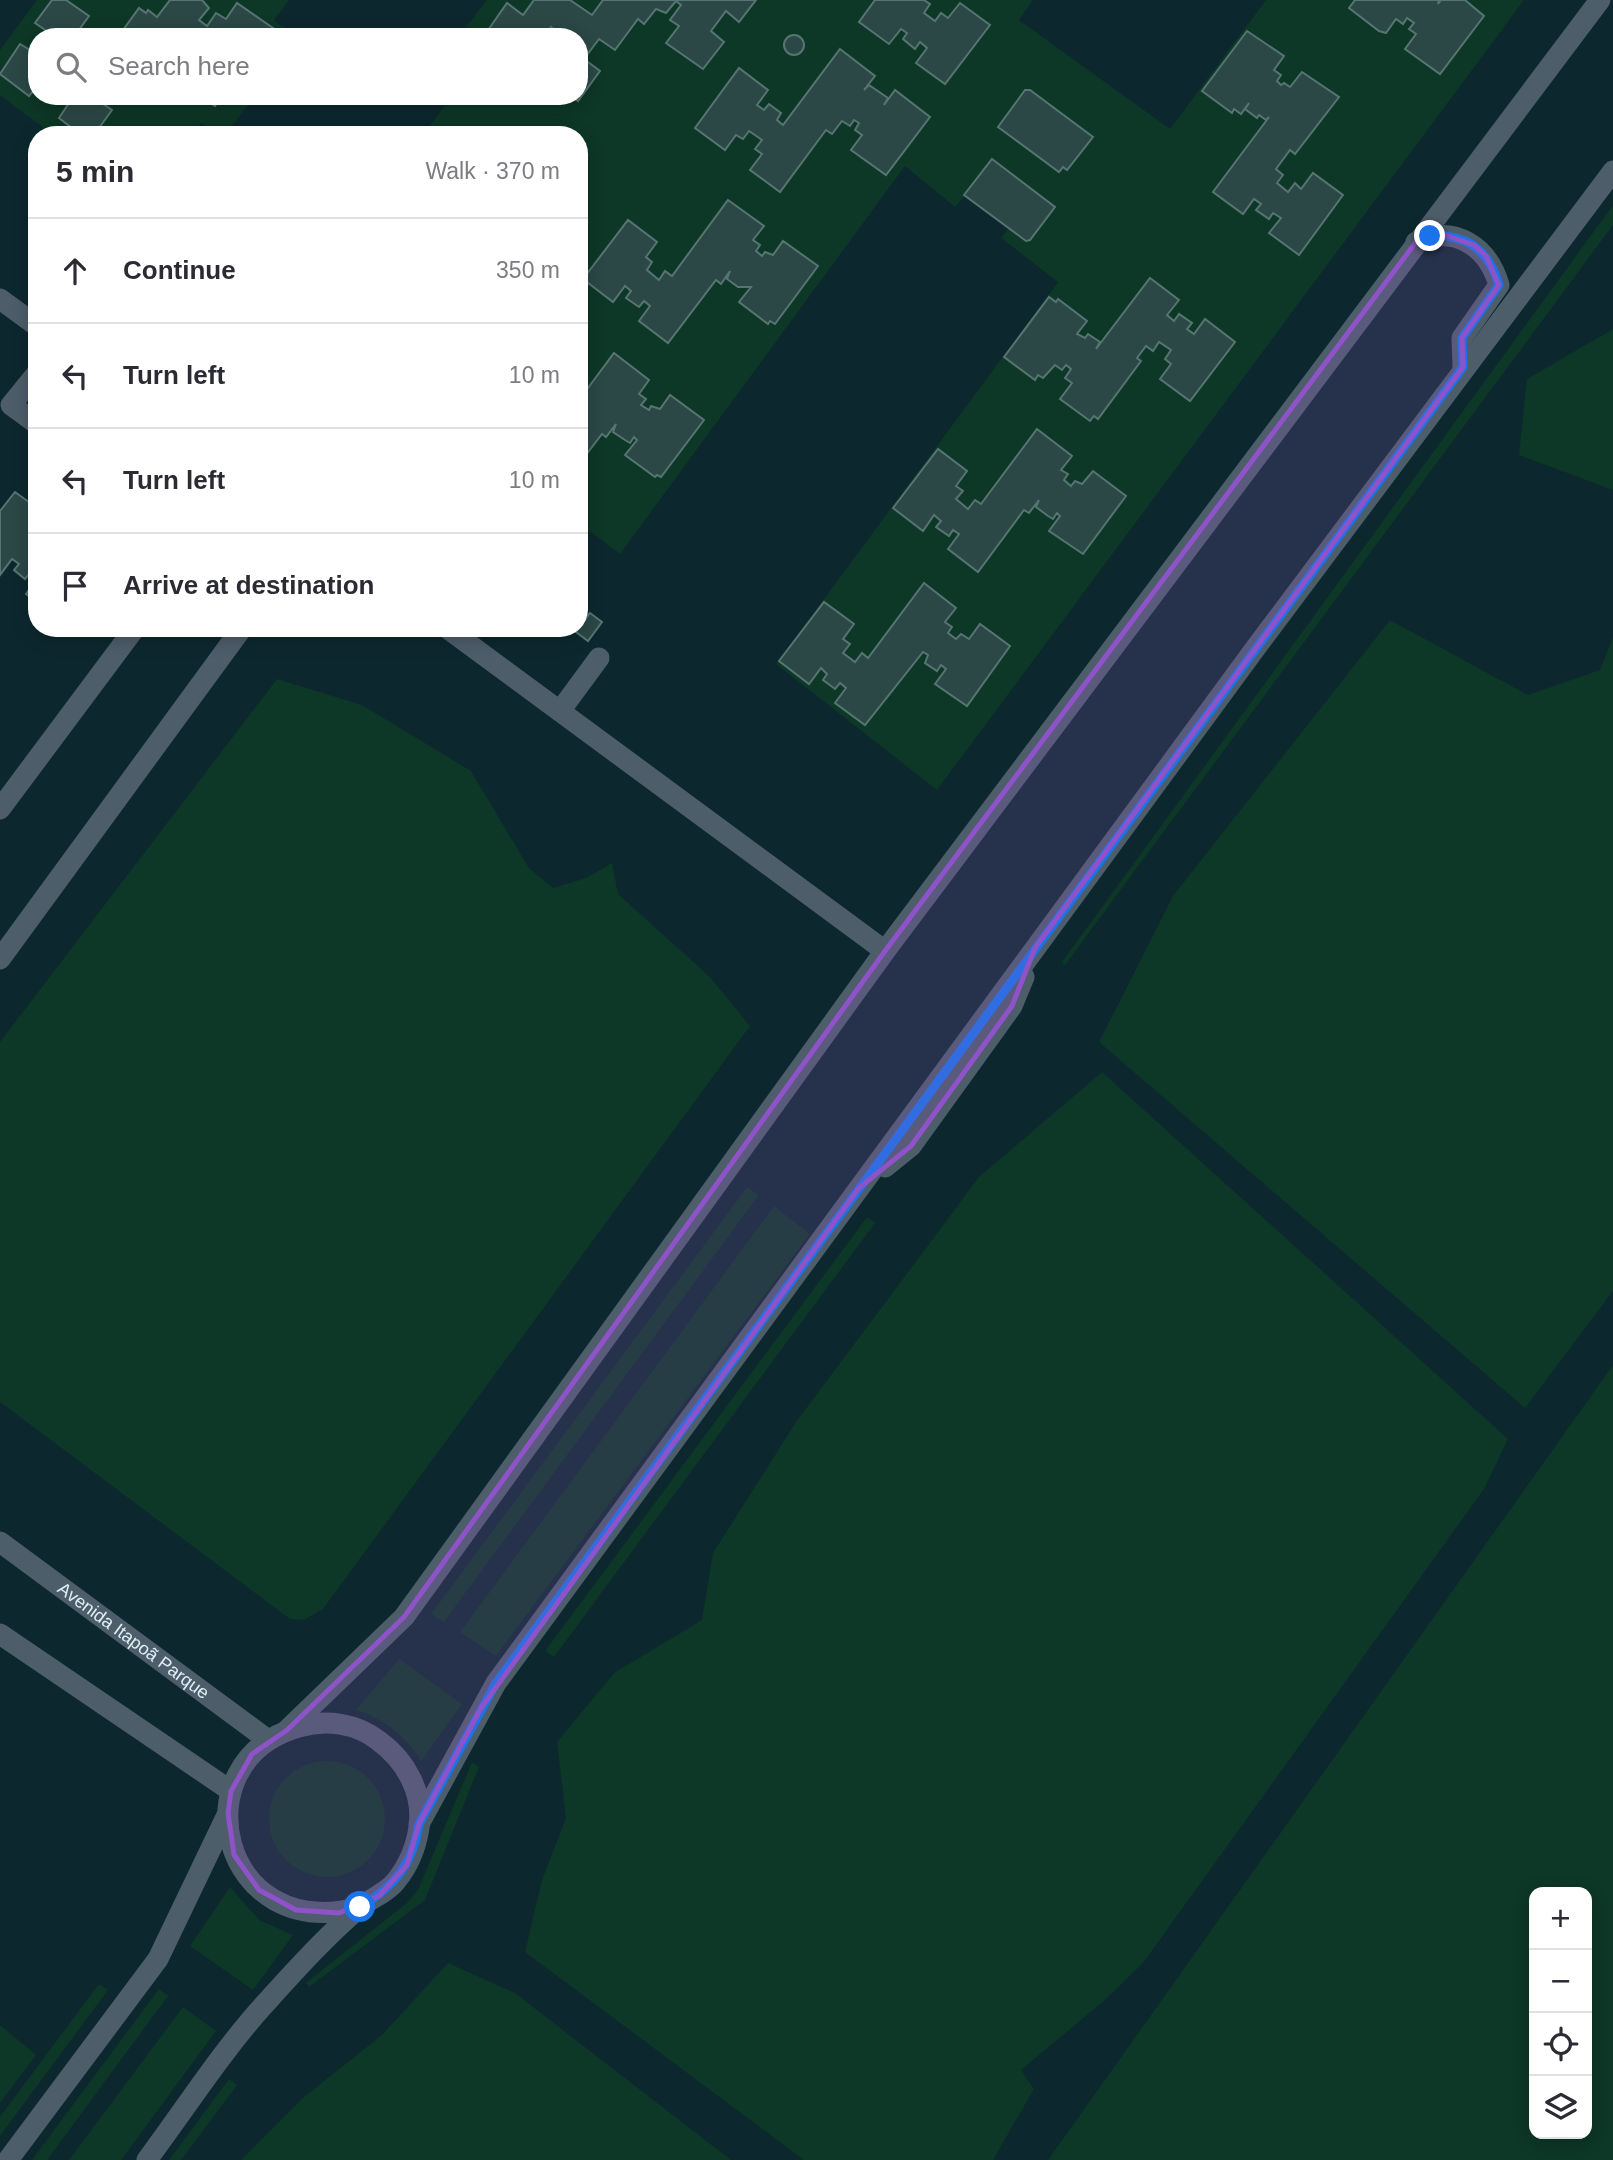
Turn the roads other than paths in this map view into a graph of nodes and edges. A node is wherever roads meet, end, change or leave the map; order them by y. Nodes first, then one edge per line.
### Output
1 (1600, 0) edge
2 (1613, 171) edge
3 (1416, 242) junction
4 (0, 299) edge
5 (28, 319) edge
6 (1463, 367) junction
7 (28, 381) edge
8 (6, 401) edge
9 (28, 417) edge
10 (128, 637) edge
11 (235, 637) edge
12 (459, 637) edge
13 (599, 658) dead end
14 (560, 711) junction
15 (0, 809) edge
16 (885, 951) junction
17 (0, 959) edge
18 (0, 1542) edge
19 (0, 1634) edge
20 (287, 1730) junction
21 (268, 1740) junction
22 (231, 1791) junction
23 (228, 1813) junction
24 (419, 1824) junction
25 (360, 1907) junction
26 (8, 2160) edge
27 (148, 2160) edge

1 - 3 street
2 - 6 street
3 - 6 street
3 - 16 street
4 - 5 street
6 - 24 street
7 - 8 street
8 - 9 street
10 - 15 street
11 - 17 street
12 - 14 street
13 - 14 street
14 - 16 street
16 - 20 street
18 - 21 street, Avenida Itapoã Parque
19 - 22 street
20 - 21 street
20 - 24 street
21 - 22 street
22 - 23 street
23 - 25 street
23 - 26 street
24 - 25 street
25 - 27 street

